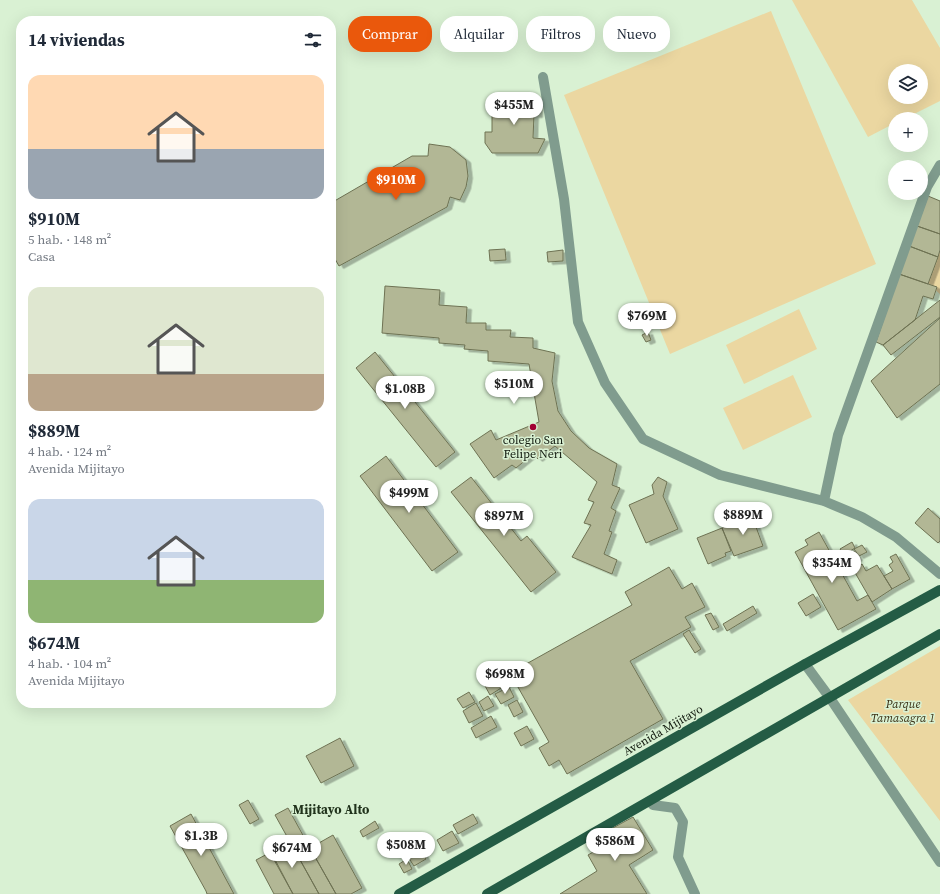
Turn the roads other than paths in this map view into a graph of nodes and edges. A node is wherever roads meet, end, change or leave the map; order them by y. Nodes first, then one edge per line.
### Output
1 (543, 77) dead end
2 (940, 165) edge
3 (824, 501) junction
4 (940, 574) edge
5 (940, 590) edge
6 (940, 634) edge
7 (805, 664) junction
8 (830, 698) junction
9 (650, 801) junction
10 (940, 862) edge
11 (399, 894) edge
12 (489, 894) edge
13 (695, 894) edge

1 - 3 street
2 - 3 street
3 - 4 street
5 - 7 main road, Avenida Mijitayo
6 - 8 main road
7 - 8 street
7 - 11 main road, Avenida Mijitayo
8 - 9 main road
8 - 10 street
9 - 12 main road
9 - 13 street

